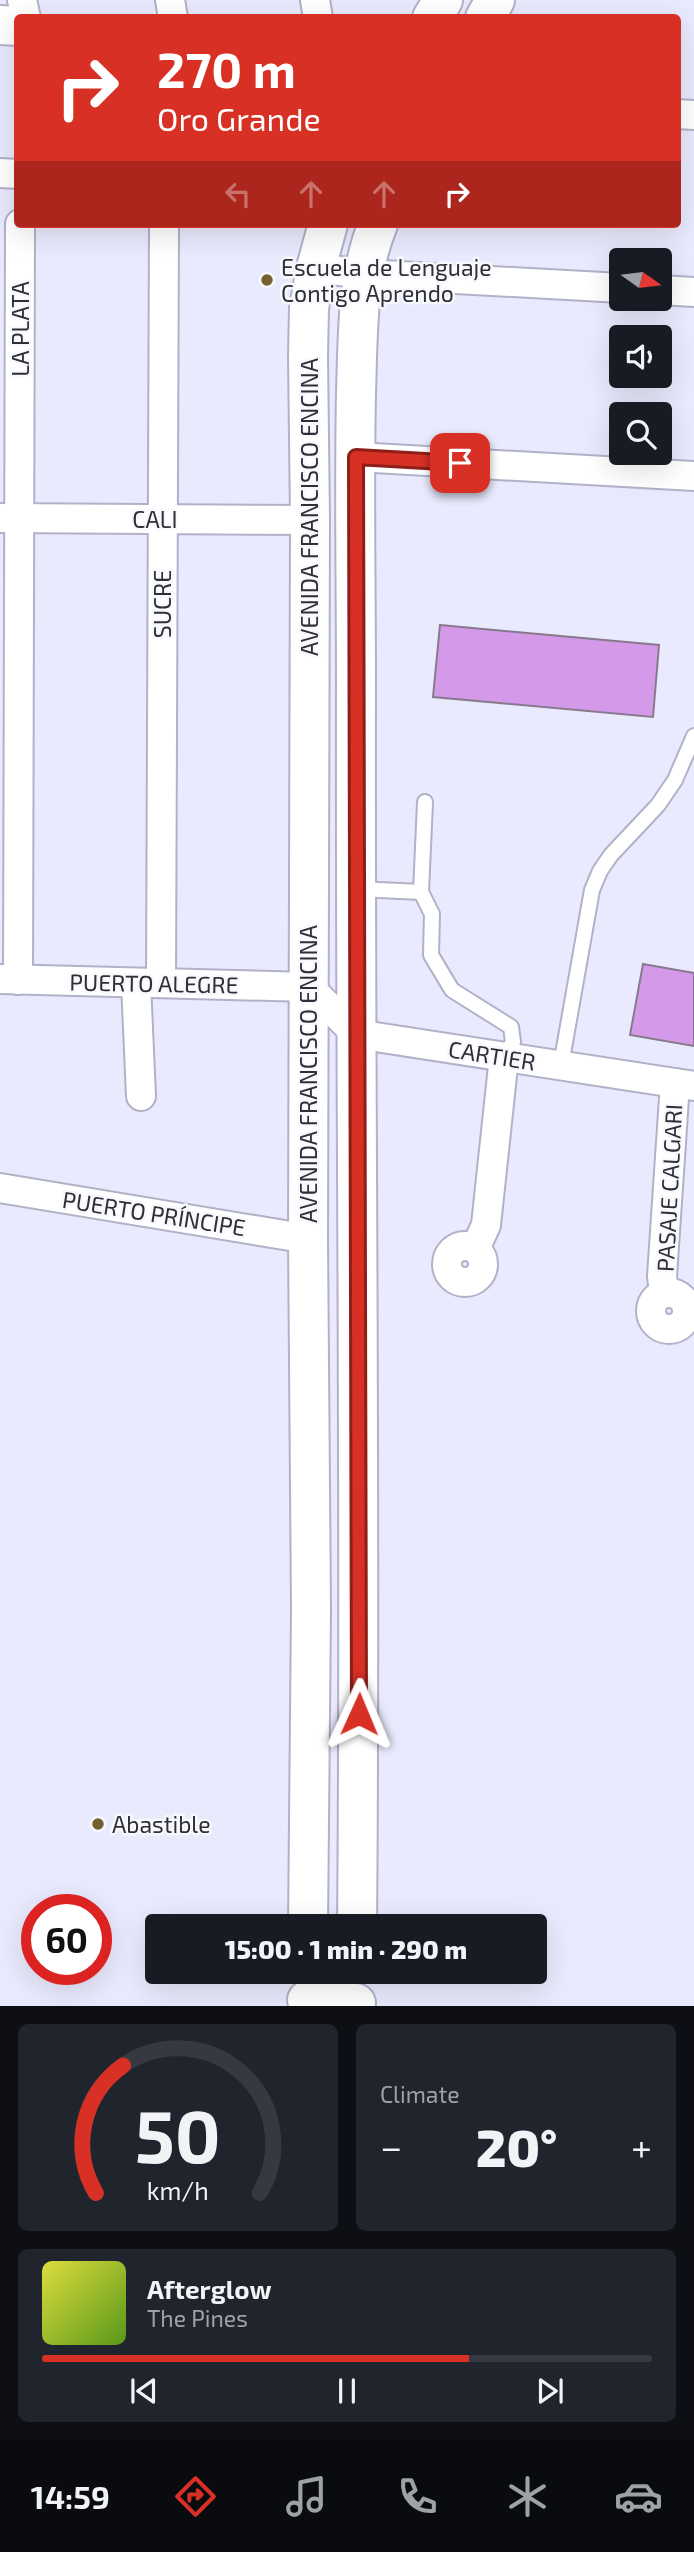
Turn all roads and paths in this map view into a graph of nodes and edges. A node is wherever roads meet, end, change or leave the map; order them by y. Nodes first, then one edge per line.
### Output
1 (20, 228) edge
2 (164, 228) edge
3 (327, 228) edge
4 (376, 228) edge
5 (316, 268) junction
6 (364, 274) junction
7 (609, 287) edge
8 (672, 291) edge
9 (694, 292) edge
10 (356, 457) junction
11 (694, 476) edge
12 (10, 518) edge
13 (163, 519) junction
14 (310, 520) junction
15 (694, 736) edge
16 (425, 802) dead end
17 (355, 889) junction
18 (421, 892) junction
19 (9, 979) edge
20 (149, 983) junction
21 (309, 987) junction
22 (356, 1034) junction
23 (504, 1057) junction
24 (561, 1065) junction
25 (684, 1084) edge
26 (141, 1096) dead end
27 (0, 1188) edge
28 (308, 1238) junction
29 (475, 1249) dead end
30 (664, 1293) dead end
31 (311, 1610) junction
32 (360, 1612) junction
33 (308, 1914) edge
34 (356, 1914) edge
35 (307, 1993) edge
36 (356, 1994) edge

1 - 12 street, LA PLATA
2 - 13 street, SUCRE
3 - 5 main road, AVENIDA FRANCISCO ENCINA
4 - 6 main road, AVENIDA FRANCISCO ENCINA
5 - 6 street
5 - 14 main road, AVENIDA FRANCISCO ENCINA
6 - 7 street
6 - 10 main road, AVENIDA FRANCISCO ENCINA
8 - 9 street
10 - 11 street
10 - 17 main road, AVENIDA FRANCISCO ENCINA
12 - 13 street, CALI
12 - 19 street, LA PLATA
13 - 14 street, CALI
13 - 20 street, SUCRE
14 - 21 main road, AVENIDA FRANCISCO ENCINA
15 - 24 lane
16 - 18 lane
17 - 18 lane
17 - 22 main road, AVENIDA FRANCISCO ENCINA
18 - 23 lane
19 - 20 street, PUERTO ALEGRE
20 - 21 street, PUERTO ALEGRE
20 - 26 street, SUCRE
21 - 22 street
21 - 28 main road, AVENIDA FRANCISCO ENCINA
22 - 23 street, CARTIER
22 - 32 main road, AVENIDA FRANCISCO ENCINA
23 - 24 street, CARTIER
23 - 29 street
24 - 25 street, CARTIER
25 - 30 street, PASAJE CALGARI
27 - 28 street, PUERTO PRÍNCIPE
28 - 31 main road, AVENIDA FRANCISCO ENCINA
31 - 32 main road
31 - 33 main road, AVENIDA FRANCISCO ENCINA
32 - 34 main road, AVENIDA FRANCISCO ENCINA
35 - 36 main road

